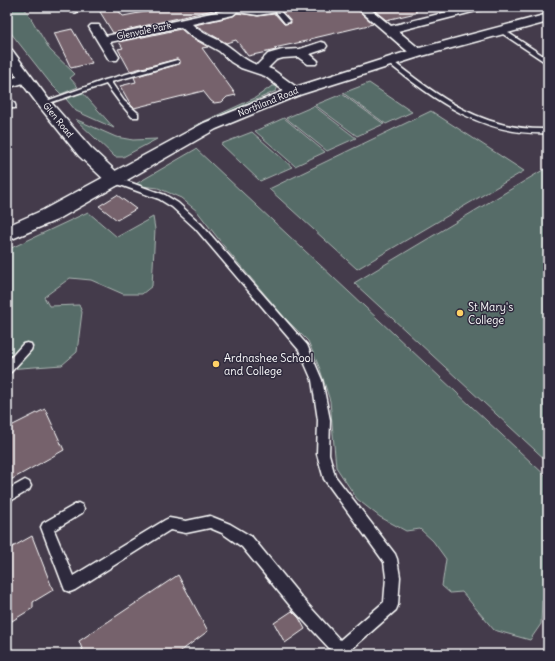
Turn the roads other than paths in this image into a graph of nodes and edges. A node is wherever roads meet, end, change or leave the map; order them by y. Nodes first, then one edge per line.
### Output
1 (361, 7) edge
2 (480, 7) edge
3 (234, 8) edge
4 (548, 18) edge
5 (287, 22) dead end
6 (184, 23) junction
7 (95, 27) dead end
8 (390, 30) junction
9 (502, 31) junction
10 (104, 40) junction
11 (321, 46) dead end
12 (7, 53) edge
13 (301, 53) junction
14 (417, 53) junction
15 (113, 57) dead end
16 (312, 61) dead end
17 (390, 61) junction
18 (178, 62) dead end
19 (548, 62) edge
20 (260, 69) junction
21 (26, 78) junction
22 (107, 81) junction
23 (7, 84) edge
24 (294, 92) junction
25 (7, 99) edge
26 (44, 102) junction
27 (13, 107) dead end
28 (135, 115) dead end
29 (548, 131) edge
30 (115, 180) junction
31 (7, 234) edge
32 (27, 347) dead end
33 (7, 369) edge
34 (25, 486) dead end
35 (7, 496) edge
36 (78, 509) dead end
37 (337, 652) edge

1 - 8 street
2 - 8 street
3 - 5 lane
3 - 6 street, Glenvale Park
4 - 9 main road, Northland Road
6 - 10 street, Glenvale Park
6 - 20 street, Glenvale Park
7 - 10 street, Glenvale Park
8 - 14 street
9 - 14 main road, Northland Road
9 - 19 lane
10 - 15 street, Glenvale Park
11 - 13 street
12 - 21 main road, Glen Road
13 - 16 street
13 - 20 street
14 - 17 main road, Northland Road
17 - 24 main road, Northland Road
17 - 29 lane
18 - 22 lane
20 - 24 street, Glenvale Park
21 - 23 street
21 - 26 main road, Glen Road
22 - 26 lane
22 - 28 lane
24 - 30 main road, Northland Road
25 - 27 lane
26 - 30 main road, Glen Road
30 - 31 main road, Northland Road
30 - 37 lane
32 - 33 lane
34 - 35 lane
36 - 37 lane

